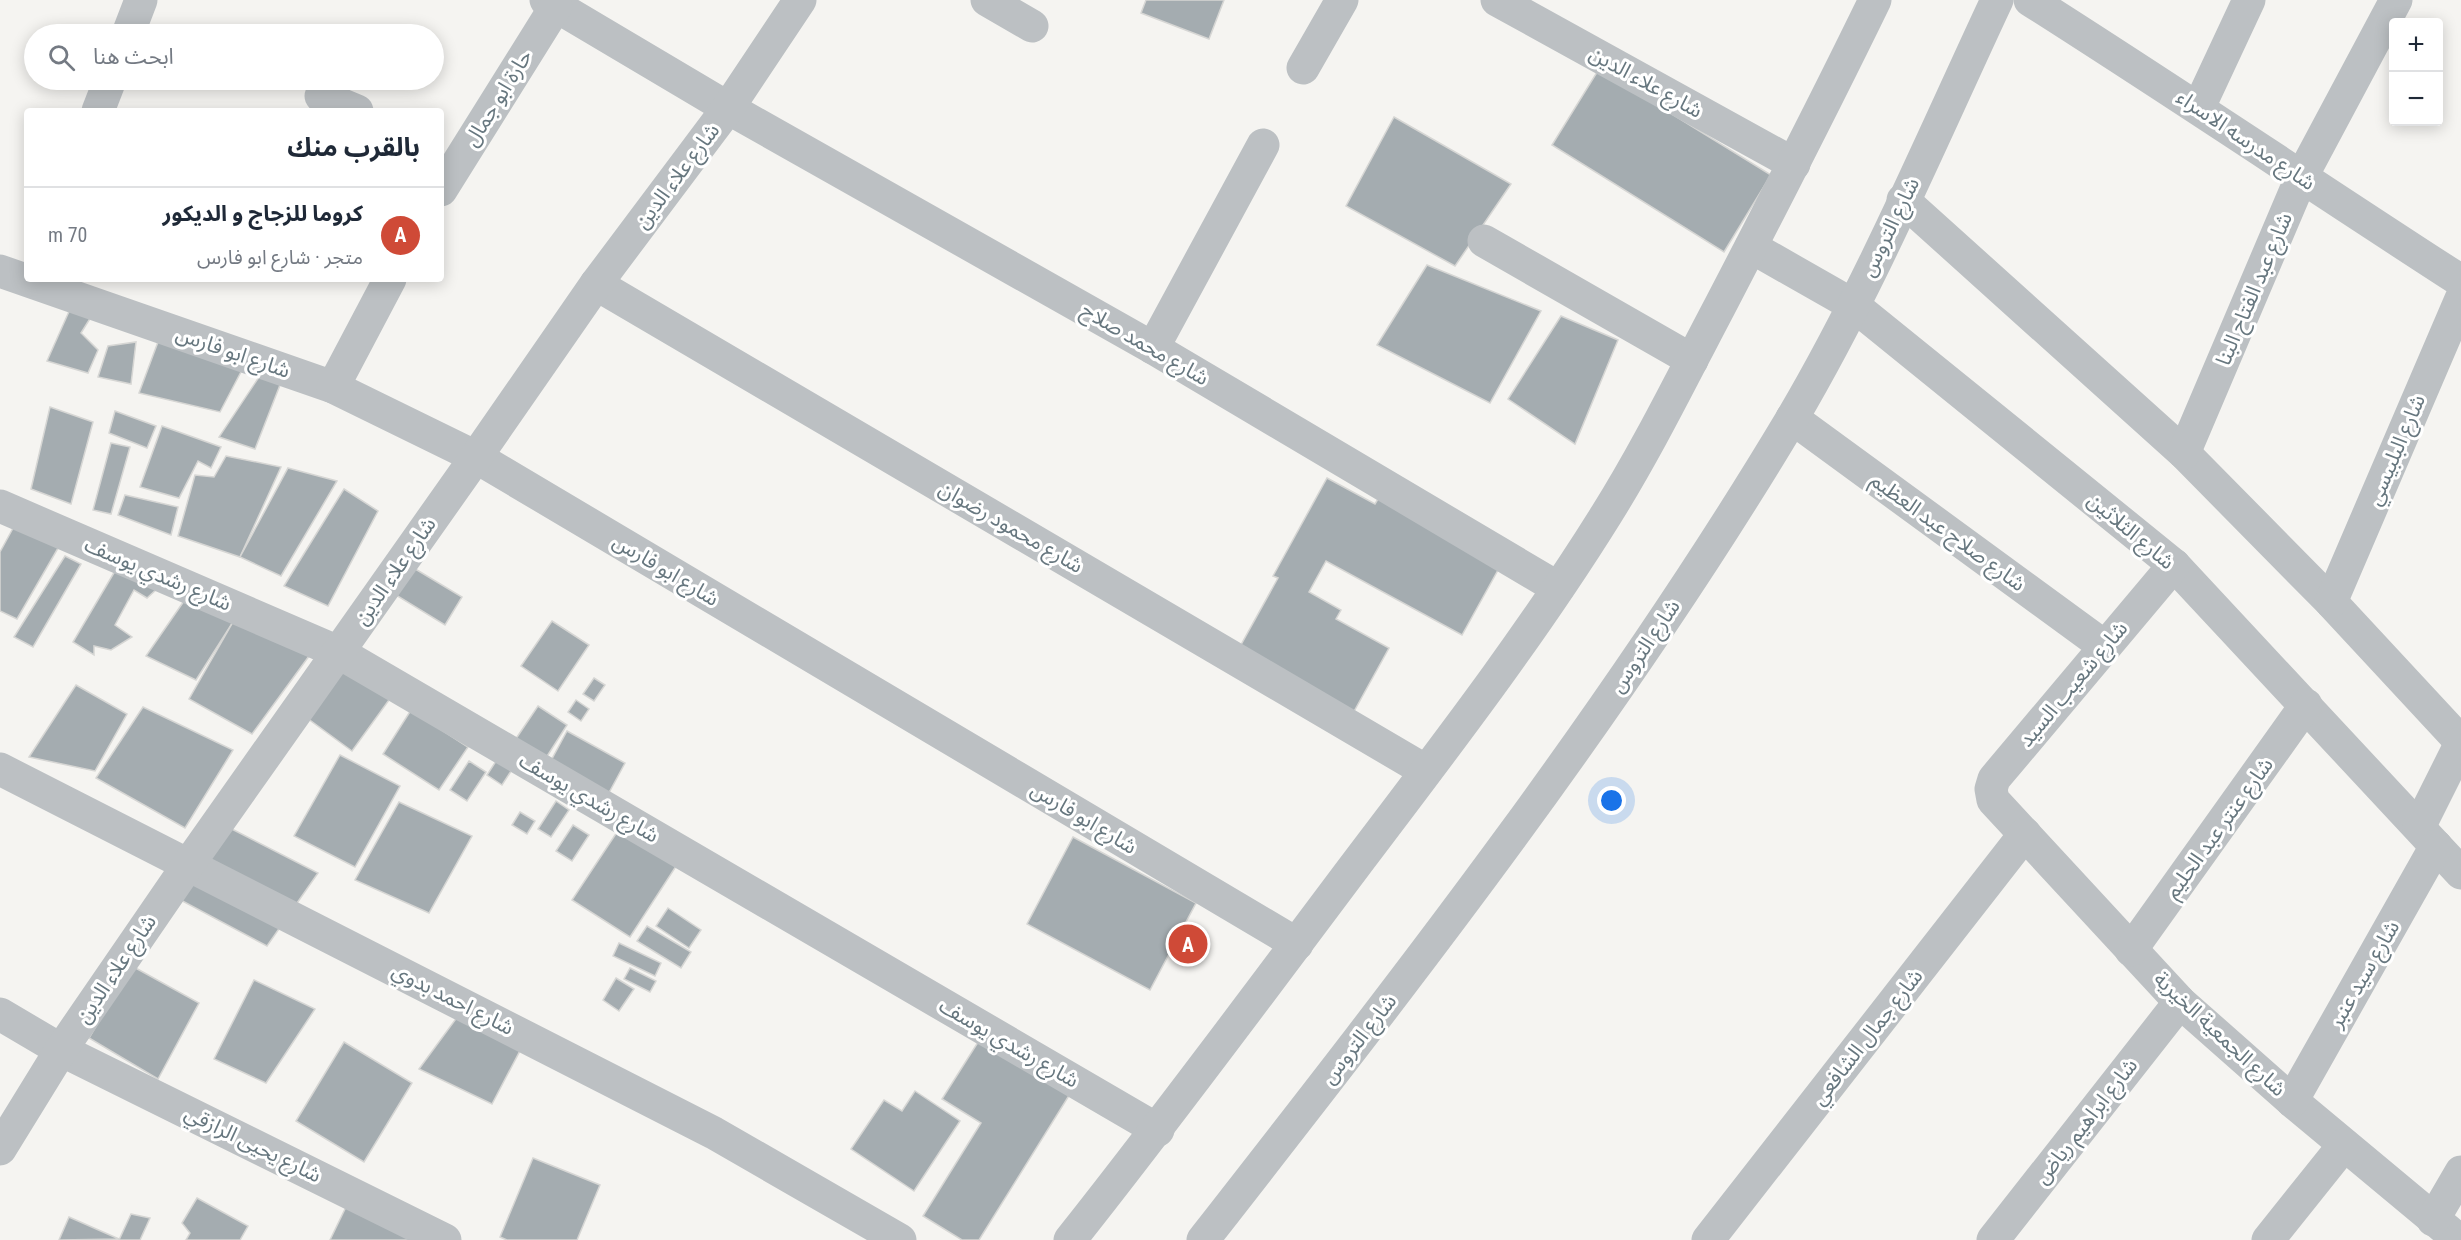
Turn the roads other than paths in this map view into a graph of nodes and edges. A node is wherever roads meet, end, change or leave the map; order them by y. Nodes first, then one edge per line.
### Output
1 (141, 0) edge
2 (800, 0) edge
3 (987, 0) edge
4 (1342, 0) edge
5 (1497, 0) edge
6 (1875, 0) edge
7 (1997, 0) edge
8 (2030, 0) edge
9 (2249, 0) edge
10 (2396, 0) edge
11 (551, 3) edge
12 (132, 24) edge
13 (1032, 26) dead end
14 (1303, 68) dead end
15 (106, 90) edge
16 (321, 96) dead end
17 (2199, 107) junction
18 (99, 108) edge
19 (350, 108) edge
20 (728, 108) junction
21 (1263, 144) dead end
22 (451, 151) edge
23 (1794, 164) junction
24 (444, 178) edge
25 (2301, 178) junction
26 (1904, 200) junction
27 (1484, 240) dead end
28 (1750, 247) junction
29 (0, 271) edge
30 (24, 277) edge
31 (2461, 281) edge
32 (40, 282) edge
33 (388, 282) edge
34 (596, 284) junction
35 (2461, 299) edge
36 (1853, 305) junction
37 (1153, 348) junction
38 (1692, 360) junction
39 (333, 387) junction
40 (1792, 418) junction
41 (2184, 453) junction
42 (476, 457) junction
43 (0, 506) edge
44 (2174, 565) junction
45 (1558, 588) junction
46 (2331, 602) junction
47 (2104, 646) junction
48 (338, 652) junction
49 (2306, 705) junction
50 (2461, 743) edge
51 (0, 769) edge
52 (1426, 771) junction
53 (2000, 809) joint
54 (2025, 834) junction
55 (2428, 837) junction
56 (188, 865) junction
57 (2461, 873) edge
58 (1297, 944) junction
59 (2131, 950) junction
60 (2180, 1002) junction
61 (0, 1014) edge
62 (61, 1050) junction
63 (2292, 1101) junction
64 (1158, 1130) junction
65 (2344, 1145) junction
66 (0, 1149) edge
67 (2461, 1172) edge
68 (2433, 1220) junction
69 (2274, 1238) edge
70 (1206, 1239) edge
71 (445, 1240) edge
72 (900, 1240) edge
73 (1070, 1240) edge
74 (1708, 1240) edge
75 (1993, 1240) edge
76 (2459, 1240) edge

1 - 12 street
2 - 20 street, شارع علاء الدين
3 - 13 street
4 - 14 street
5 - 23 street, شارع علاء الدين
6 - 23 street
7 - 26 street, شارع التروس
8 - 17 street, شارع مدرسه الاسراء
9 - 17 street
10 - 25 street, شارع عبد الفتاح البنا
11 - 20 street, شارع محمد صلاح
11 - 22 street, حارة ابو جمال
15 - 18 street
16 - 19 street
17 - 25 street, شارع مدرسه الاسراء
20 - 34 street, شارع علاء الدين
20 - 37 street, شارع محمد صلاح
21 - 37 street
22 - 24 street, حارة ابو جمال
23 - 28 street
25 - 31 street, شارع مدرسه الاسراء
25 - 41 street, شارع عبد الفتاح البنا
26 - 36 street, شارع التروس
26 - 41 street
27 - 38 street
28 - 36 street, شارع الثلاثين
28 - 38 street
29 - 30 street, شارع ابو فارس
32 - 39 street, شارع ابو فارس
33 - 39 street
34 - 42 street, شارع علاء الدين
34 - 52 street, شارع محمود رضوان
35 - 46 street, شارع البلبيسي
36 - 40 street, شارع التروس
36 - 44 street, شارع الثلاثين
37 - 45 street, شارع محمد صلاح
38 - 45 street
39 - 42 street, شارع ابو فارس
40 - 47 street, شارع صلاح عبد العظيم
40 - 70 street, شارع التروس
41 - 46 street
42 - 48 street, شارع علاء الدين
42 - 58 street, شارع ابو فارس
43 - 48 street, شارع رشدي يوسف
44 - 47 street, شارع شعيب السيد
44 - 49 street, شارع الثلاثين
45 - 52 street
46 - 50 street
47 - 53 street, شارع شعيب السيد
48 - 56 street, شارع علاء الدين
48 - 64 street, شارع رشدي يوسف
49 - 55 street, شارع الثلاثين
49 - 59 street, شارع عنتر عبد الحليم
50 - 55 street, شارع سيد عنبر
51 - 56 street, شارع احمد بدوي
52 - 58 street
53 - 54 street, شارع الجمعية الخيرية
54 - 59 street, شارع الجمعية الخيرية
54 - 74 street, شارع جمال الشافعي
55 - 57 street, شارع الثلاثين
55 - 63 street, شارع سيد عنبر
56 - 62 street, شارع علاء الدين
56 - 72 street, شارع احمد بدوي
58 - 64 street
59 - 60 street, شارع الجمعية الخيرية
60 - 63 street, شارع الجمعية الخيرية
60 - 75 street, شارع ابراهيم رياض
61 - 62 street, شارع يحيى الرازقي
62 - 66 street, شارع علاء الدين
62 - 71 street, شارع يحيى الرازقي
63 - 65 street, شارع الجمعية الخيرية
64 - 73 street
65 - 68 street, شارع الجمعية الخيرية
65 - 69 street
67 - 68 street
68 - 76 street, شارع الجمعية الخيرية

